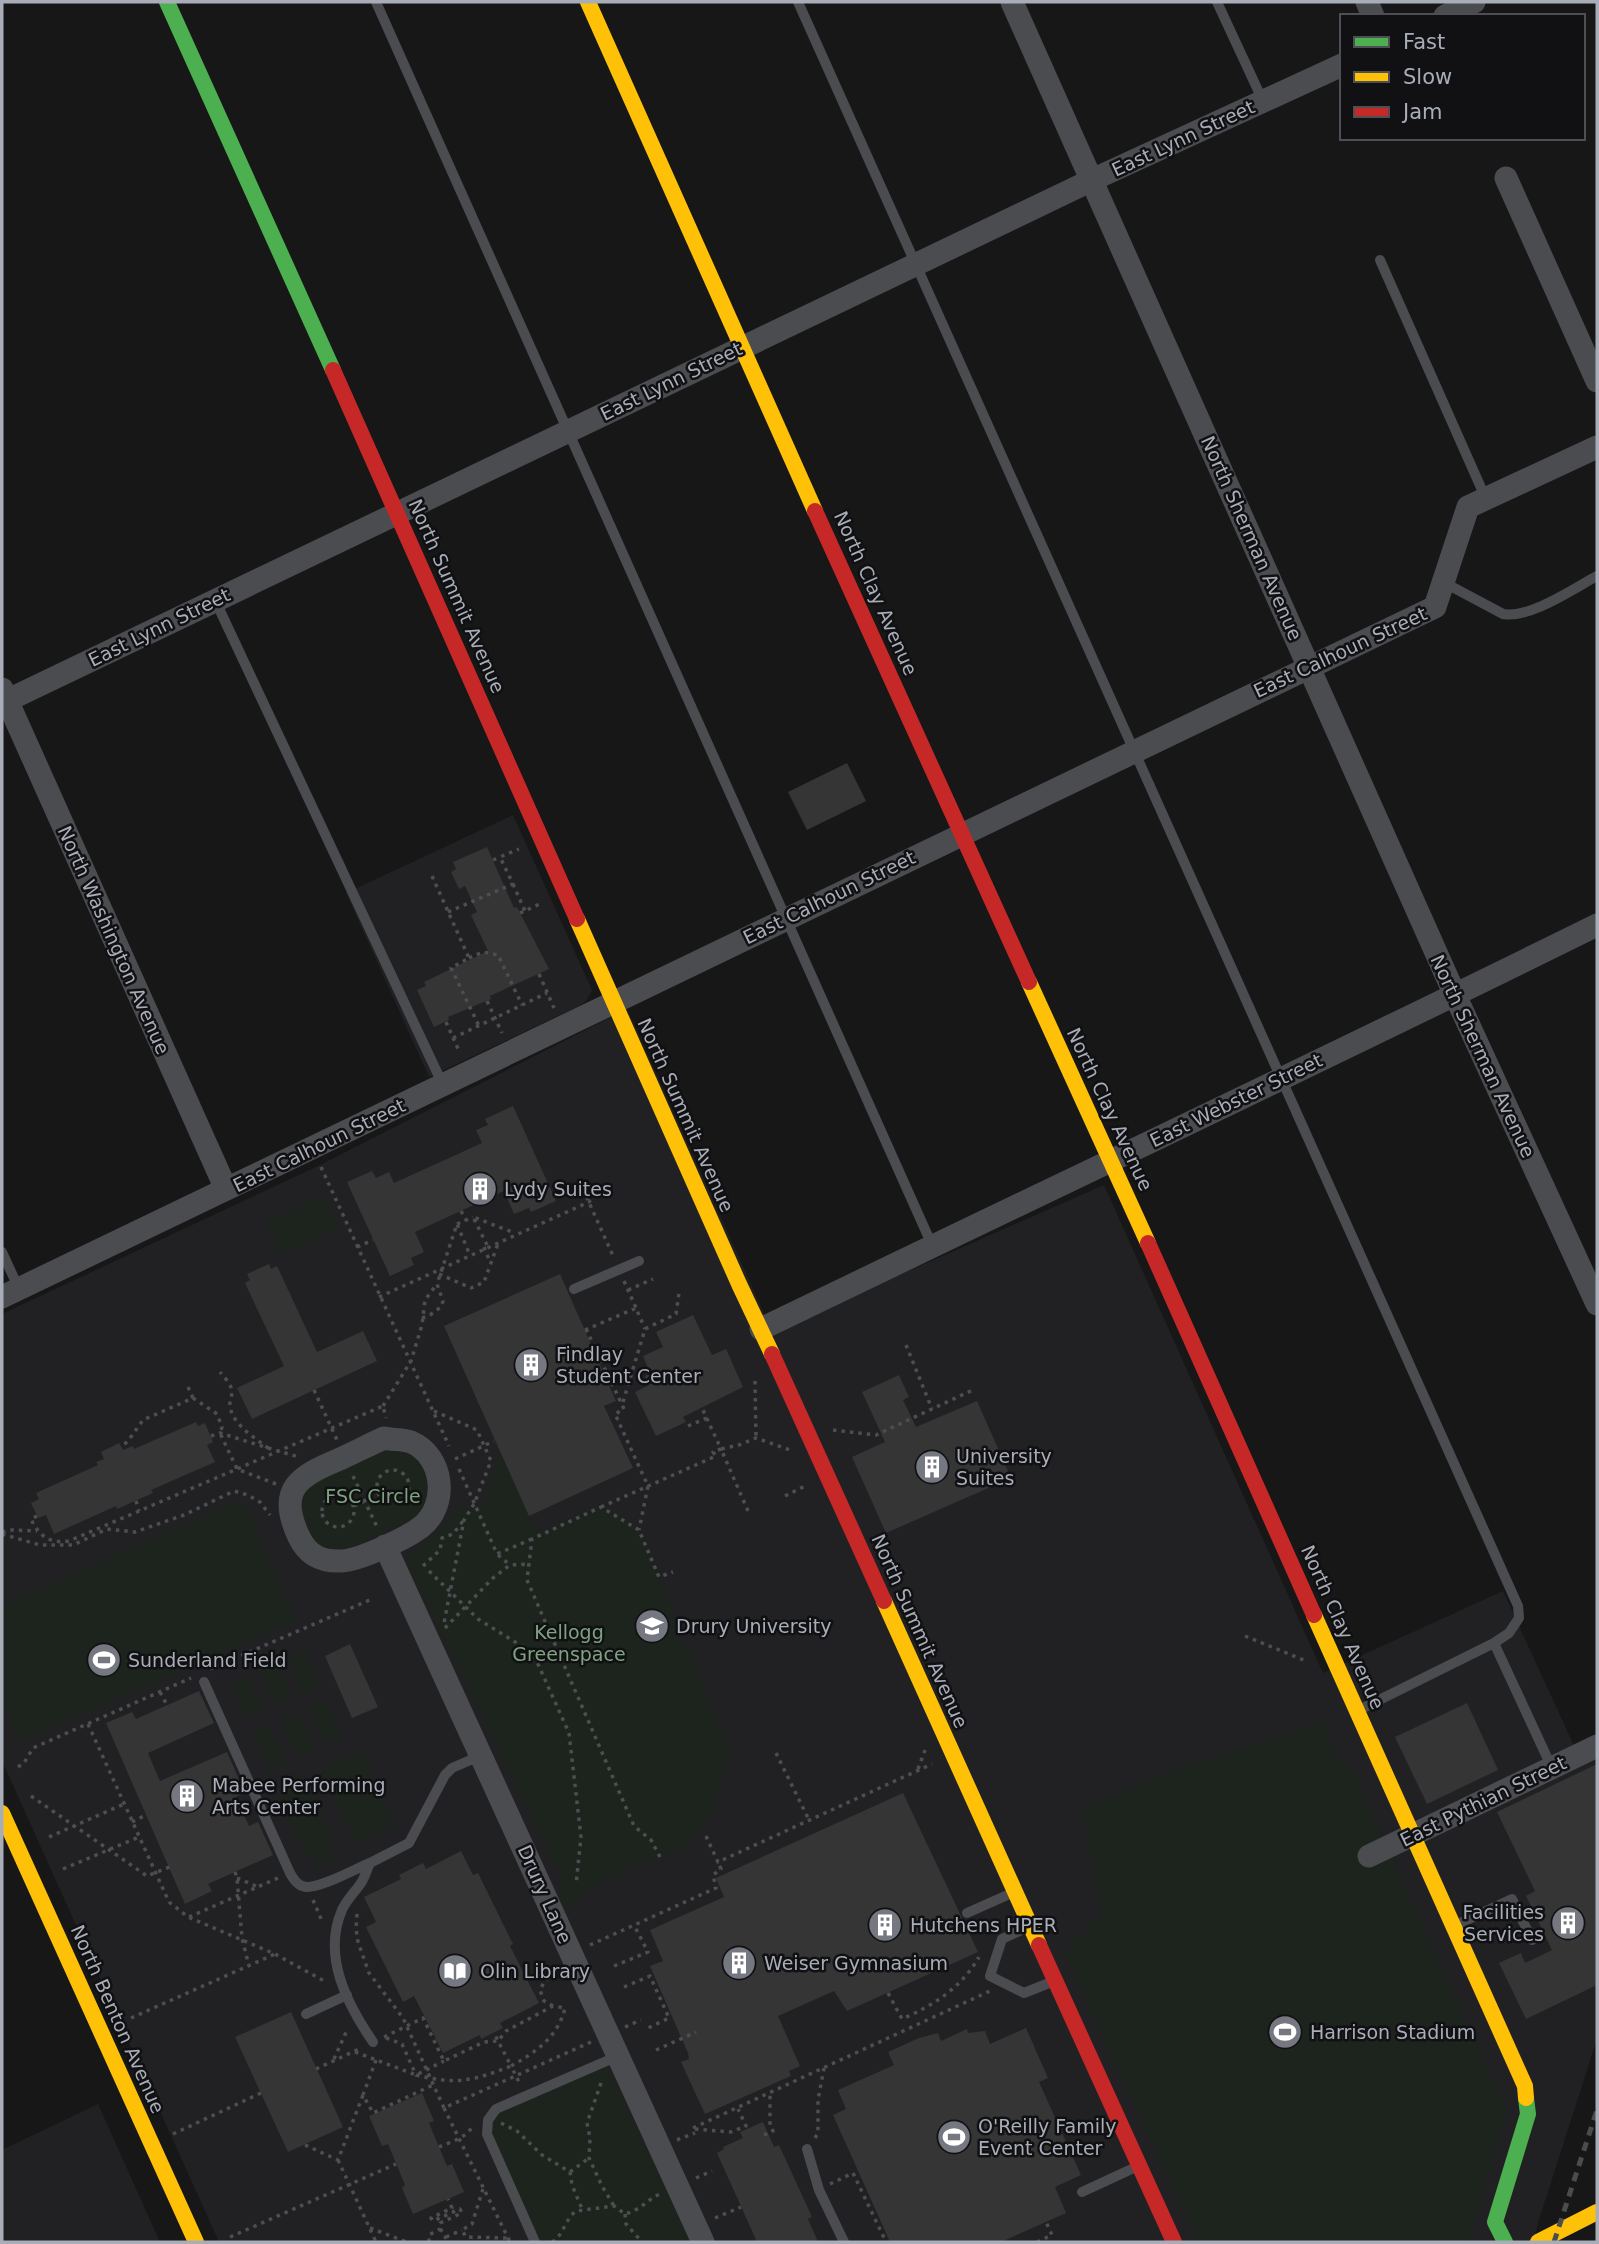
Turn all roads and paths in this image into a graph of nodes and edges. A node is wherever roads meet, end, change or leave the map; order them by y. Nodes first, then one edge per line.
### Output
1 (167, 2) edge
2 (376, 2) edge
3 (588, 2) edge
4 (798, 2) edge
5 (1012, 2) edge
6 (1217, 2) edge
7 (1474, 2) edge
8 (1449, 14) edge
9 (1340, 66) edge
10 (1263, 101) junction
11 (1506, 178) dead end
12 (1092, 180) junction
13 (1380, 260) dead end
14 (915, 264) junction
15 (742, 347) junction
16 (1597, 381) edge
17 (566, 431) junction
18 (1597, 447) edge
19 (1486, 499) junction
20 (397, 512) junction
21 (1597, 576) edge
22 (1443, 582) junction
23 (215, 600) junction
24 (1309, 666) junction
25 (3, 698) edge
26 (1133, 751) junction
27 (960, 834) junction
28 (519, 849) dead end
29 (500, 857) junction
30 (493, 860) dead end
31 (432, 876) dead end
32 (513, 884) junction
33 (544, 902) dead end
34 (448, 912) junction
35 (788, 918) junction
36 (1597, 925) edge
37 (469, 958) junction
38 (538, 974) dead end
39 (547, 993) junction
40 (1455, 995) junction
41 (487, 1001) dead end
42 (613, 1002) junction
43 (522, 1005) junction
44 (555, 1010) dead end
45 (495, 1018) junction
46 (446, 1022) dead end
47 (479, 1026) junction
48 (503, 1035) dead end
49 (453, 1038) junction
50 (461, 1055) dead end
51 (1282, 1079) junction
52 (443, 1085) junction
53 (1111, 1160) junction
54 (320, 1165) dead end
55 (604, 1184) dead end
56 (226, 1189) junction
57 (583, 1189) dead end
58 (589, 1202) junction
59 (461, 1211) dead end
60 (473, 1217) junction
61 (466, 1220) junction
62 (457, 1224) junction
63 (517, 1234) junction
64 (373, 1240) dead end
65 (499, 1241) junction
66 (932, 1245) junction
67 (357, 1247) junction
68 (486, 1247) junction
69 (2, 1252) edge
70 (470, 1254) junction
71 (639, 1261) dead end
72 (491, 1264) junction
73 (441, 1268) junction
74 (439, 1274) junction
75 (653, 1279) dead end
76 (437, 1284) junction
77 (574, 1289) dead end
78 (628, 1290) dead end
79 (10, 1293) edge
80 (679, 1293) dead end
81 (379, 1297) junction
82 (1597, 1304) edge
83 (422, 1318) junction
84 (645, 1329) junction
85 (761, 1329) junction
86 (906, 1345) dead end
87 (411, 1361) junction
88 (219, 1372) dead end
89 (755, 1374) dead end
90 (188, 1387) dead end
91 (314, 1390) dead end
92 (975, 1390) dead end
93 (193, 1398) junction
94 (622, 1404) junction
95 (383, 1406) junction
96 (702, 1408) dead end
97 (932, 1409) junction
98 (433, 1410) junction
99 (707, 1418) junction
100 (388, 1424) dead end
101 (688, 1426) dead end
102 (332, 1428) junction
103 (831, 1430) dead end
104 (220, 1433) junction
105 (211, 1436) dead end
106 (756, 1438) junction
107 (494, 1441) dead end
108 (339, 1443) dead end
109 (121, 1447) dead end
110 (449, 1447) dead end
111 (795, 1447) dead end
112 (268, 1448) junction
113 (721, 1449) junction
114 (279, 1451) junction
115 (305, 1459) dead end
116 (237, 1469) junction
117 (351, 1472) dead end
118 (811, 1484) dead end
119 (281, 1486) dead end
120 (648, 1486) junction
121 (379, 1494) junction
122 (785, 1496) dead end
123 (136, 1501) dead end
124 (365, 1501) junction
125 (474, 1504) junction
126 (354, 1506) junction
127 (601, 1507) junction
128 (139, 1511) junction
129 (748, 1511) dead end
130 (37, 1516) dead end
131 (272, 1517) dead end
132 (464, 1520) junction
133 (106, 1527) junction
134 (639, 1530) junction
135 (37, 1531) junction
136 (2, 1533) edge
137 (532, 1539) junction
138 (383, 1540) junction
139 (497, 1554) junction
140 (510, 1564) junction
141 (528, 1564) junction
142 (423, 1566) dead end
143 (429, 1572) dead end
144 (673, 1572) dead end
145 (450, 1592) junction
146 (372, 1599) dead end
147 (466, 1607) junction
148 (1245, 1636) dead end
149 (1494, 1643) junction
150 (1306, 1661) dead end
151 (204, 1682) dead end
152 (160, 1692) junction
153 (167, 1705) dead end
154 (1357, 1711) junction
155 (89, 1724) junction
156 (929, 1741) dead end
157 (1597, 1746) edge
158 (776, 1753) dead end
159 (482, 1755) junction
160 (929, 1766) dead end
161 (18, 1767) dead end
162 (1552, 1768) junction
163 (918, 1771) junction
164 (31, 1796) dead end
165 (124, 1804) junction
166 (2, 1813) edge
167 (146, 1815) dead end
168 (809, 1820) junction
169 (132, 1822) junction
170 (76, 1826) junction
171 (1413, 1835) junction
172 (139, 1836) junction
173 (706, 1836) dead end
174 (49, 1838) dead end
175 (110, 1849) junction
176 (1369, 1856) dead end
177 (660, 1857) dead end
178 (718, 1861) junction
179 (370, 1863) junction
180 (172, 1866) dead end
181 (63, 1869) dead end
182 (234, 1872) dead end
183 (156, 1873) junction
184 (290, 1873) junction
185 (237, 1878) junction
186 (359, 1885) junction
187 (576, 1885) dead end
188 (258, 1887) junction
189 (307, 1887) junction
190 (1015, 1892) junction
191 (237, 1896) junction
192 (967, 1913) dead end
193 (188, 1917) junction
194 (634, 1925) junction
195 (1030, 1926) junction
196 (1454, 1926) junction
197 (242, 1938) junction
198 (1532, 1940) dead end
199 (333, 1946) junction
200 (582, 1949) dead end
201 (982, 1953) dead end
202 (275, 1954) junction
203 (249, 1966) junction
204 (614, 1966) dead end
205 (551, 1976) dead end
206 (1055, 1980) junction
207 (1006, 1984) junction
208 (624, 1987) dead end
209 (888, 1993) dead end
210 (346, 1994) junction
211 (553, 2006) junction
212 (306, 2014) dead end
213 (354, 2015) junction
214 (131, 2018) dead end
215 (423, 2018) dead end
216 (902, 2019) junction
217 (641, 2020) dead end
218 (620, 2029) dead end
219 (646, 2029) dead end
220 (906, 2030) junction
221 (696, 2032) dead end
222 (494, 2033) dead end
223 (384, 2037) dead end
224 (597, 2040) dead end
225 (498, 2041) junction
226 (373, 2042) dead end
227 (656, 2050) dead end
228 (353, 2052) dead end
229 (618, 2056) junction
230 (376, 2060) junction
231 (444, 2062) junction
232 (511, 2066) junction
233 (824, 2068) junction
234 (316, 2069) dead end
235 (426, 2070) junction
236 (416, 2075) junction
237 (516, 2076) junction
238 (430, 2078) junction
239 (601, 2083) dead end
240 (433, 2085) junction
241 (491, 2088) junction
242 (261, 2093) dead end
243 (770, 2094) junction
244 (363, 2095) junction
245 (526, 2096) junction
246 (484, 2099) dead end
247 (444, 2108) junction
248 (738, 2109) junction
249 (490, 2118) junction
250 (474, 2120) dead end
251 (171, 2135) dead end
252 (764, 2135) dead end
253 (459, 2138) junction
254 (305, 2145) dead end
255 (439, 2147) dead end
256 (807, 2149) joint
257 (589, 2158) junction
258 (338, 2160) junction
259 (396, 2164) dead end
260 (1139, 2166) junction
261 (712, 2171) dead end
262 (570, 2172) junction
263 (691, 2180) dead end
264 (350, 2184) junction
265 (483, 2189) junction
266 (818, 2190) junction
267 (1082, 2193) dead end
268 (652, 2197) dead end
269 (448, 2199) dead end
270 (614, 2206) junction
271 (741, 2207) dead end
272 (582, 2208) junction
273 (1597, 2212) edge
274 (625, 2214) junction
275 (1046, 2222) dead end
276 (370, 2228) junction
277 (440, 2230) junction
278 (462, 2230) junction
279 (705, 2232) edge
280 (230, 2237) dead end
281 (446, 2239) edge
282 (479, 2240) edge
283 (509, 2240) edge
284 (196, 2242) edge
285 (376, 2242) edge
286 (407, 2242) edge
287 (429, 2242) edge
288 (535, 2242) edge
289 (552, 2242) edge
290 (642, 2242) edge
291 (844, 2242) edge
292 (886, 2242) edge
293 (1038, 2242) edge
294 (1174, 2242) edge
295 (1505, 2242) edge
296 (1538, 2242) edge

1 - 20 street, North Summit Avenue
2 - 17 lane
3 - 15 street, North Clay Avenue
4 - 14 lane
5 - 12 street, North Sherman Avenue
6 - 10 lane
7 - 8 street
9 - 10 street, East Lynn Street
10 - 12 street, East Lynn Street
11 - 16 street
12 - 14 street, East Lynn Street
12 - 24 street, North Sherman Avenue
13 - 19 lane
14 - 15 street, East Lynn Street
14 - 26 lane
15 - 17 street, East Lynn Street
15 - 27 street, North Clay Avenue
17 - 20 street, East Lynn Street
17 - 35 lane
18 - 19 street, East Calhoun Street
19 - 22 street, East Calhoun Street
20 - 23 street, East Lynn Street
20 - 42 street, North Summit Avenue
21 - 22 lane
22 - 24 street, East Calhoun Street
23 - 25 street, East Lynn Street
23 - 52 lane
24 - 26 street, East Calhoun Street
24 - 40 street, North Sherman Avenue
25 - 56 street, North Washington Avenue
26 - 27 street, East Calhoun Street
26 - 51 lane
27 - 35 street, East Calhoun Street
27 - 53 street, North Clay Avenue
28 - 29 path
29 - 30 path
29 - 32 path
31 - 34 path
32 - 33 path
32 - 34 path
34 - 37 path
35 - 42 street, East Calhoun Street
35 - 66 lane
36 - 40 street, East Webster Street
37 - 43 path
37 - 47 path
38 - 39 path
39 - 43 path
39 - 44 path
40 - 51 street, East Webster Street
40 - 82 street, North Sherman Avenue
41 - 45 path
42 - 52 street, East Calhoun Street
42 - 85 street, North Summit Avenue
43 - 45 path
45 - 47 path
45 - 48 path
46 - 49 path
47 - 49 path
49 - 50 path
51 - 53 street, East Webster Street
51 - 149 lane
52 - 56 street, East Calhoun Street
53 - 66 street, East Webster Street
53 - 154 street, North Clay Avenue
54 - 67 path
55 - 58 path
56 - 79 street, East Calhoun Street
57 - 58 path
58 - 63 path
59 - 61 path
60 - 61 path
60 - 63 path
60 - 68 path
61 - 62 path
62 - 70 path
62 - 73 path
63 - 65 path
64 - 67 path
65 - 68 path
65 - 72 path
66 - 85 street, East Webster Street
67 - 81 path
68 - 70 path
68 - 72 path
69 - 79 lane
70 - 73 path
71 - 77 lane
72 - 74 path
73 - 74 path
73 - 81 path
74 - 76 path
75 - 78 path
76 - 83 path
76 - 83 path
80 - 84 path
81 - 87 path
83 - 87 path
84 - 94 path
84 - 94 path
85 - 190 street, North Summit Avenue
86 - 97 path
87 - 95 path
87 - 98 path
88 - 112 path
89 - 106 path
90 - 93 path
91 - 102 path
92 - 97 path
93 - 104 path
93 - 109 path
94 - 120 path
95 - 100 path
95 - 102 path
96 - 99 path
97 - 103 path
98 - 110 path
98 - 125 path
99 - 101 path
99 - 113 path
102 - 108 path
102 - 114 path
104 - 105 path
104 - 112 path
104 - 116 path
106 - 111 path
106 - 113 path
107 - 125 path
112 - 114 path
113 - 120 path
113 - 129 path
114 - 115 path
114 - 116 path
116 - 119 path
116 - 128 path
117 - 124 path
118 - 122 path
120 - 127 path
120 - 134 path
121 - 121 path
121 - 124 path
123 - 128 path
124 - 126 path
124 - 138 path
125 - 132 path
125 - 139 path
126 - 126 path
127 - 134 path
127 - 137 path
128 - 133 path
130 - 135 path
131 - 133 path
132 - 142 path
132 - 145 path
133 - 135 path
133 - 136 path
134 - 144 path
135 - 136 path
137 - 139 path
137 - 141 path
138 - 138 street
138 - 159 street, Drury Lane
139 - 140 path
140 - 141 path
140 - 147 path
141 - 177 path
143 - 145 path
145 - 147 path
145 - 147 path
146 - 152 path
147 - 187 path
148 - 150 path
149 - 154 lane
149 - 162 lane
151 - 184 lane
152 - 153 path
152 - 155 path
154 - 171 street, North Clay Avenue
155 - 161 path
155 - 165 path
156 - 163 path
157 - 162 street, East Pythian Street
158 - 168 path
159 - 179 lane
159 - 229 street, Drury Lane
160 - 163 path
162 - 171 street, East Pythian Street
163 - 168 path
164 - 170 path
165 - 169 path
165 - 170 path
166 - 284 street, North Benton Avenue
167 - 169 path
168 - 178 path
169 - 172 path
170 - 174 path
170 - 175 path
171 - 176 street, East Pythian Street
171 - 196 street, North Clay Avenue
172 - 175 path
172 - 183 path
173 - 178 path
175 - 181 path
175 - 183 path
178 - 194 path
179 - 186 lane
179 - 189 lane
180 - 183 path
182 - 185 path
183 - 193 path
184 - 188 path
184 - 189 lane
185 - 188 path
185 - 191 path
186 - 199 lane
186 - 235 path
188 - 191 path
189 - 199 path
190 - 192 lane
190 - 195 street, North Summit Avenue
191 - 193 path
191 - 197 path
193 - 197 path
194 - 200 path
194 - 204 path
195 - 206 street, North Summit Avenue
195 - 207 lane
196 - 198 lane
196 - 295 street, North Clay Avenue
197 - 202 path
197 - 203 path
199 - 210 lane
201 - 216 path
202 - 203 path
202 - 210 path
203 - 214 path
205 - 211 path
206 - 207 lane
206 - 260 street, North Summit Avenue
207 - 220 path
208 - 219 path
209 - 216 path
210 - 212 lane
210 - 213 lane
211 - 225 path
211 - 232 path
213 - 226 lane
213 - 234 path
215 - 231 path
216 - 220 path
217 - 218 path
220 - 233 path
221 - 227 path
222 - 225 path
223 - 236 path
224 - 237 path
225 - 231 path
225 - 232 path
228 - 230 path
229 - 245 lane
229 - 279 street, Drury Lane
230 - 236 path
230 - 244 path
231 - 235 path
232 - 237 path
232 - 238 path
233 - 243 path
233 - 256 path
235 - 236 path
235 - 238 path
236 - 238 path
237 - 241 path
237 - 245 path
238 - 240 path
239 - 257 path
240 - 244 path
240 - 247 path
241 - 246 path
241 - 247 path
242 - 251 path
243 - 248 path
243 - 252 path
244 - 258 path
245 - 249 lane
247 - 253 path
248 - 248 path
249 - 262 path
249 - 288 lane
250 - 253 path
253 - 255 path
253 - 265 path
254 - 258 path
256 - 266 lane
257 - 262 path
257 - 270 path
258 - 264 path
259 - 264 path
260 - 267 lane
260 - 294 street, North Summit Avenue
261 - 263 path
262 - 272 path
264 - 276 path
264 - 280 path
265 - 278 path
265 - 283 path
266 - 291 lane
266 - 292 path
268 - 274 path
269 - 277 path
270 - 272 path
270 - 274 path
271 - 279 path
272 - 289 path
273 - 296 street
274 - 290 path
275 - 293 path
276 - 285 path
276 - 286 path
277 - 281 path
277 - 287 path
278 - 281 path
278 - 282 path
282 - 283 path

